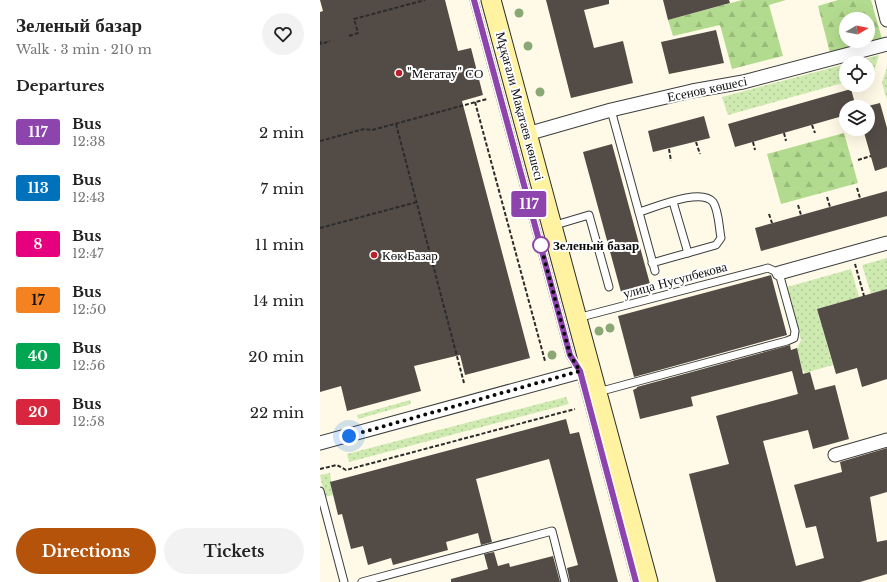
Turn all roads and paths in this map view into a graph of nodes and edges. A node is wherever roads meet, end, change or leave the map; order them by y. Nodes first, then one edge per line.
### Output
1 (425, 0) edge
2 (474, 0) edge
3 (491, 0) edge
4 (882, 0) edge
5 (887, 20) edge
6 (349, 36) dead end
7 (320, 41) edge
8 (330, 41) dead end
9 (887, 44) edge
10 (487, 99) dead end
11 (475, 102) junction
12 (611, 110) junction
13 (396, 124) junction
14 (812, 125) dead end
15 (784, 133) dead end
16 (815, 133) dead end
17 (527, 134) junction
18 (320, 140) edge
19 (786, 141) dead end
20 (696, 142) dead end
21 (753, 142) dead end
22 (669, 148) dead end
23 (755, 150) dead end
24 (700, 154) dead end
25 (871, 156) dead end
26 (858, 160) dead end
27 (671, 161) dead end
28 (857, 188) dead end
29 (827, 197) dead end
30 (860, 198) dead end
31 (417, 202) junction
32 (673, 202) junction
33 (798, 205) dead end
34 (830, 207) dead end
35 (639, 212) junction
36 (769, 214) dead end
37 (801, 215) dead end
38 (772, 223) dead end
39 (552, 226) junction
40 (320, 228) edge
41 (887, 243) edge
42 (852, 252) junction
43 (688, 253) junction
44 (652, 262) junction
45 (655, 271) dead end
46 (779, 273) junction
47 (609, 287) dead end
48 (864, 296) dead end
49 (577, 318) junction
50 (545, 361) dead end
51 (585, 370) junction
52 (464, 383) dead end
53 (597, 393) junction
54 (575, 409) dead end
55 (887, 440) edge
56 (320, 444) edge
57 (835, 455) dead end
58 (320, 469) edge
59 (320, 491) edge
60 (344, 582) edge
61 (362, 582) edge
62 (565, 582) edge
63 (636, 582) edge
64 (648, 582) edge

1 - 6 path
2 - 51 lane
3 - 17 main road, Мұқағали Мақатаев көшесі
4 - 5 street
7 - 8 path
9 - 12 street, Есенов көшесі
10 - 11 path
11 - 13 path
11 - 50 path
12 - 17 street, Есенов көшесі
12 - 35 lane
13 - 18 path
13 - 31 path
14 - 16 path
15 - 19 path
17 - 39 main road, Мұқағали Мақатаев көшесі
20 - 24 path
21 - 23 path
22 - 27 path
25 - 26 path
28 - 30 path
29 - 34 path
31 - 40 path
31 - 52 path
32 - 35 lane
32 - 43 lane
32 - 43 lane
33 - 37 path
35 - 44 lane
36 - 38 path
39 - 47 lane
39 - 49 main road, Мұқағали Мақатаев көшесі
41 - 42 street
42 - 46 street
42 - 48 path
43 - 44 lane
44 - 45 lane
46 - 49 lane, улица Нусупбекова
46 - 53 lane
49 - 51 main road, Мұқағали Мақатаев көшесі
51 - 53 main road, Мұқағали Мақатаев көшесі
51 - 56 street
51 - 63 lane
53 - 64 main road, Мұқағали Мақатаев көшесі
54 - 58 path
55 - 57 street
59 - 60 lane
61 - 62 lane

